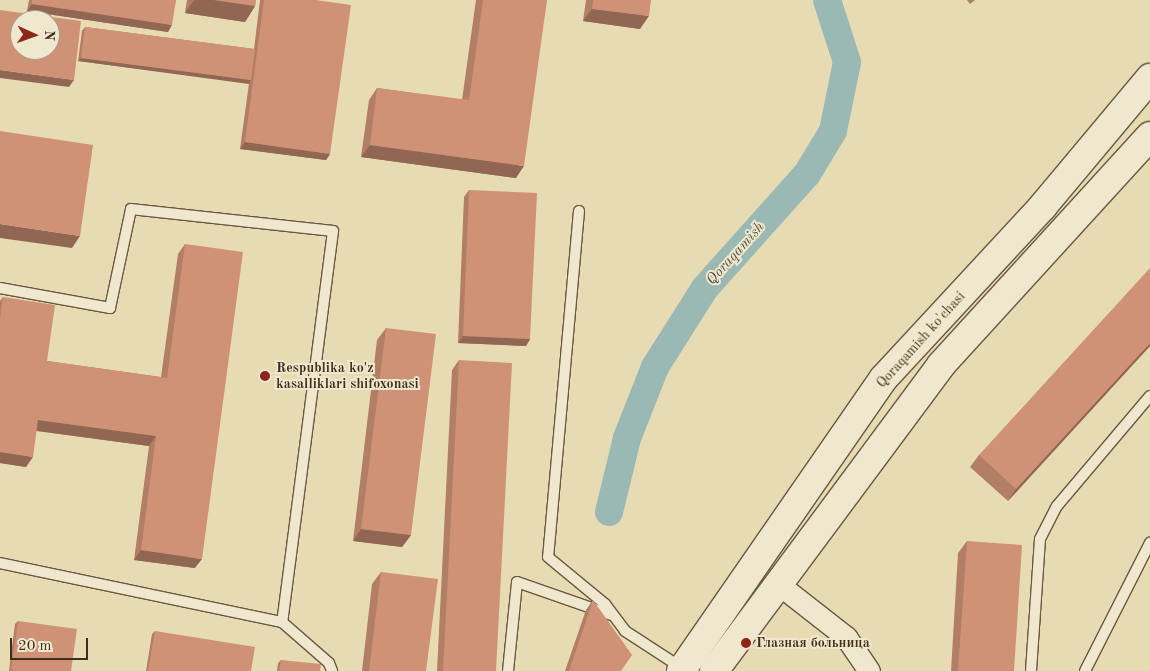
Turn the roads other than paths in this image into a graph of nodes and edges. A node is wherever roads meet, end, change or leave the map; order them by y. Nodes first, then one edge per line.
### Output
1 (1150, 78) edge
2 (1150, 136) edge
3 (579, 211) dead end
4 (0, 288) edge
5 (1150, 396) edge
6 (1150, 543) edge
7 (0, 563) edge
8 (772, 590) junction
9 (612, 615) junction
10 (282, 622) junction
11 (682, 670) edge
12 (332, 671) edge
13 (508, 671) edge
14 (715, 671) edge
15 (869, 671) edge
16 (1031, 671) edge
17 (1085, 671) edge

1 - 11 main road, Qoraqamish ko'chasi
2 - 8 main road
3 - 9 lane
4 - 10 lane
5 - 16 lane
6 - 17 lane
7 - 10 lane
8 - 14 main road
8 - 15 street
9 - 11 lane
9 - 13 lane
10 - 12 lane

